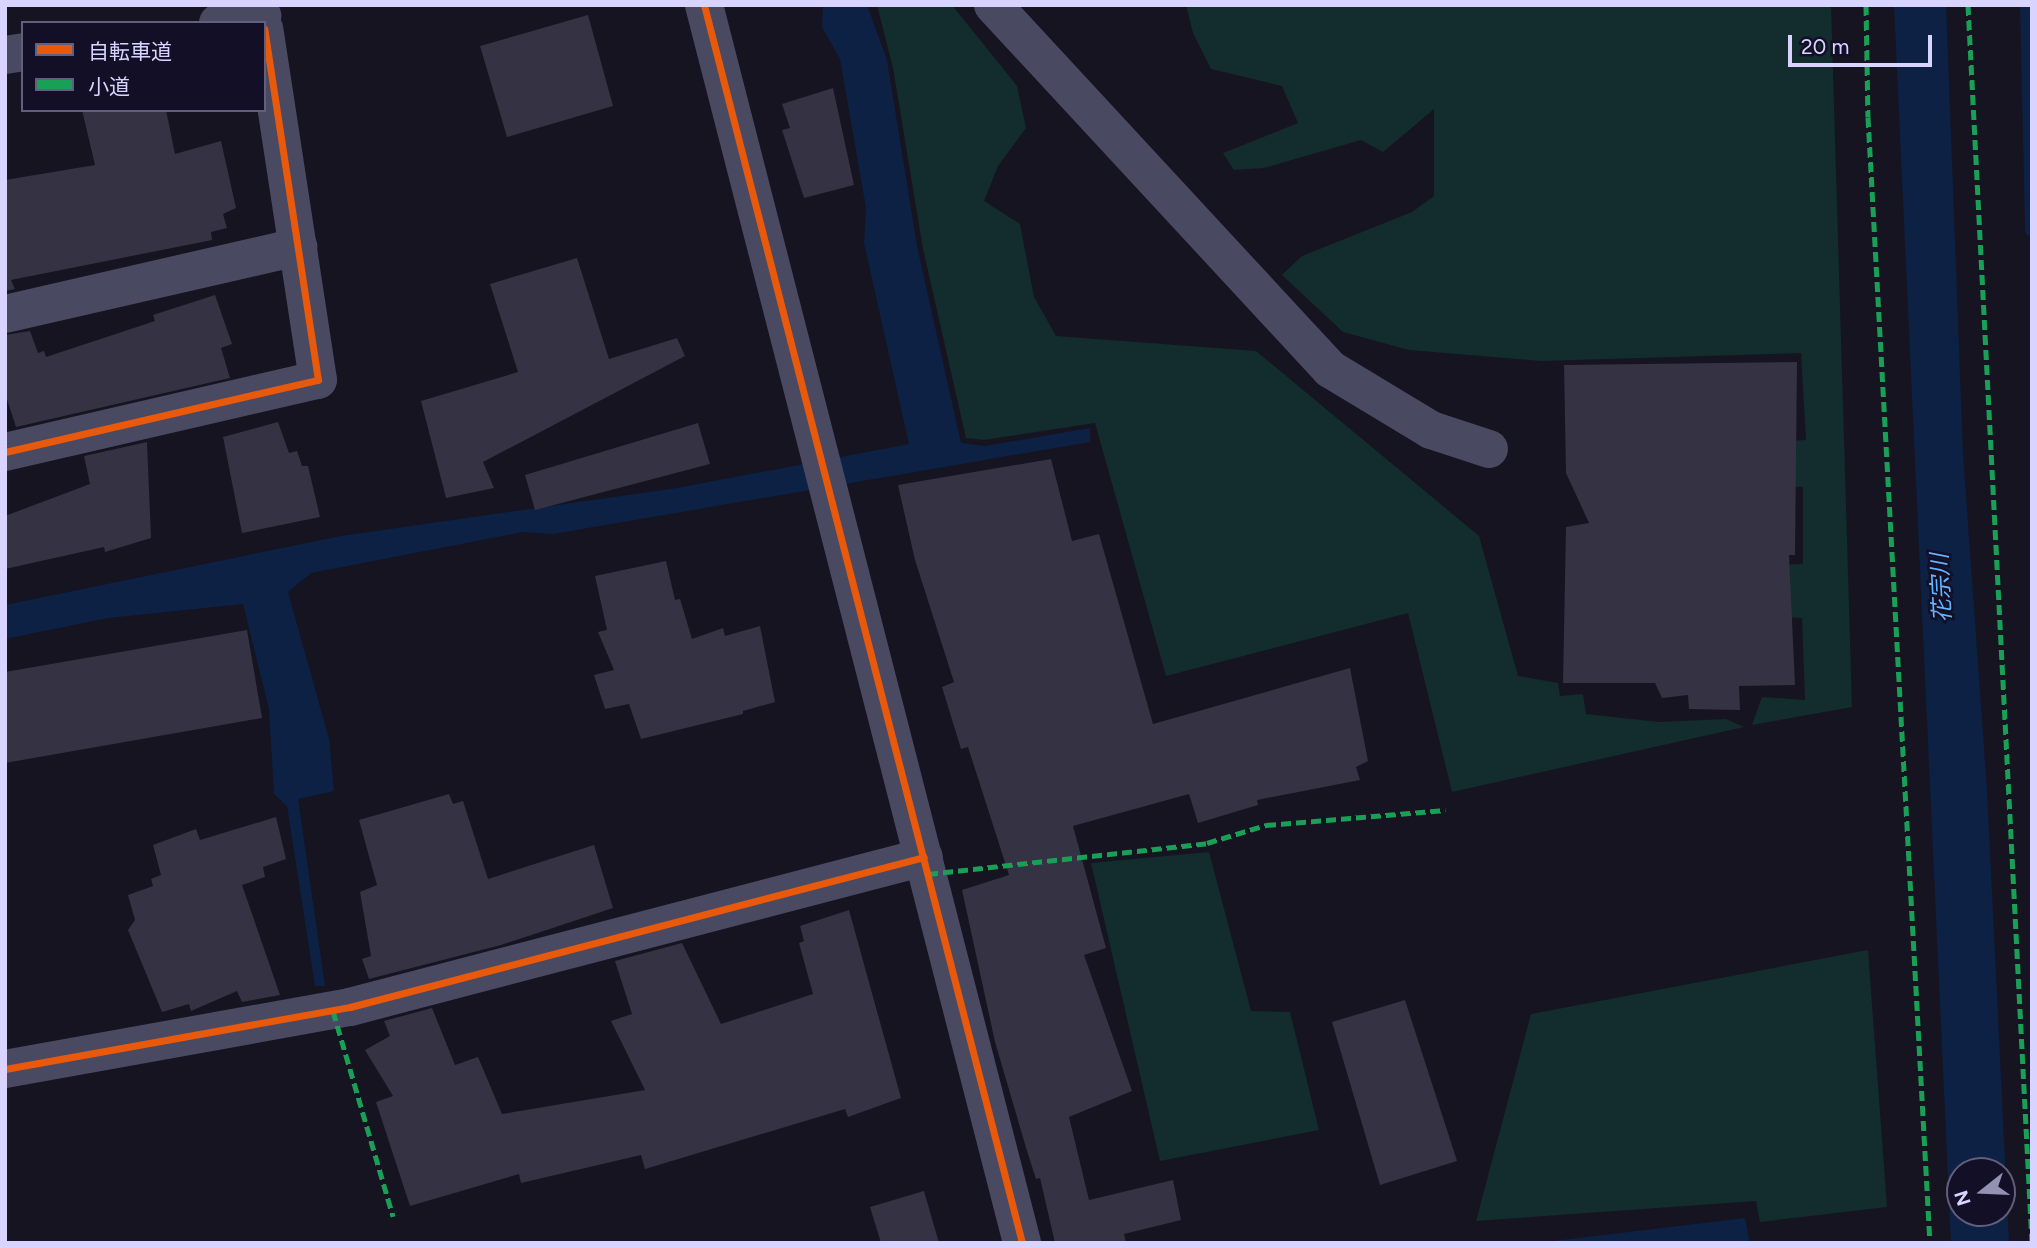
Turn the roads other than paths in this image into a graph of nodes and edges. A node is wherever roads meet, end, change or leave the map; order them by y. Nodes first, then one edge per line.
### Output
1 (704, 5) edge
2 (993, 5) edge
3 (263, 18) edge
4 (236, 21) edge
5 (266, 38) edge
6 (298, 247) junction
7 (5, 314) edge
8 (1489, 449) dead end
9 (5, 452) edge
10 (924, 857) junction
11 (5, 1069) edge
12 (1022, 1243) edge

1 - 10 street
2 - 8 street
3 - 4 street
5 - 6 street
6 - 7 street
6 - 9 street
10 - 11 street
10 - 12 street

